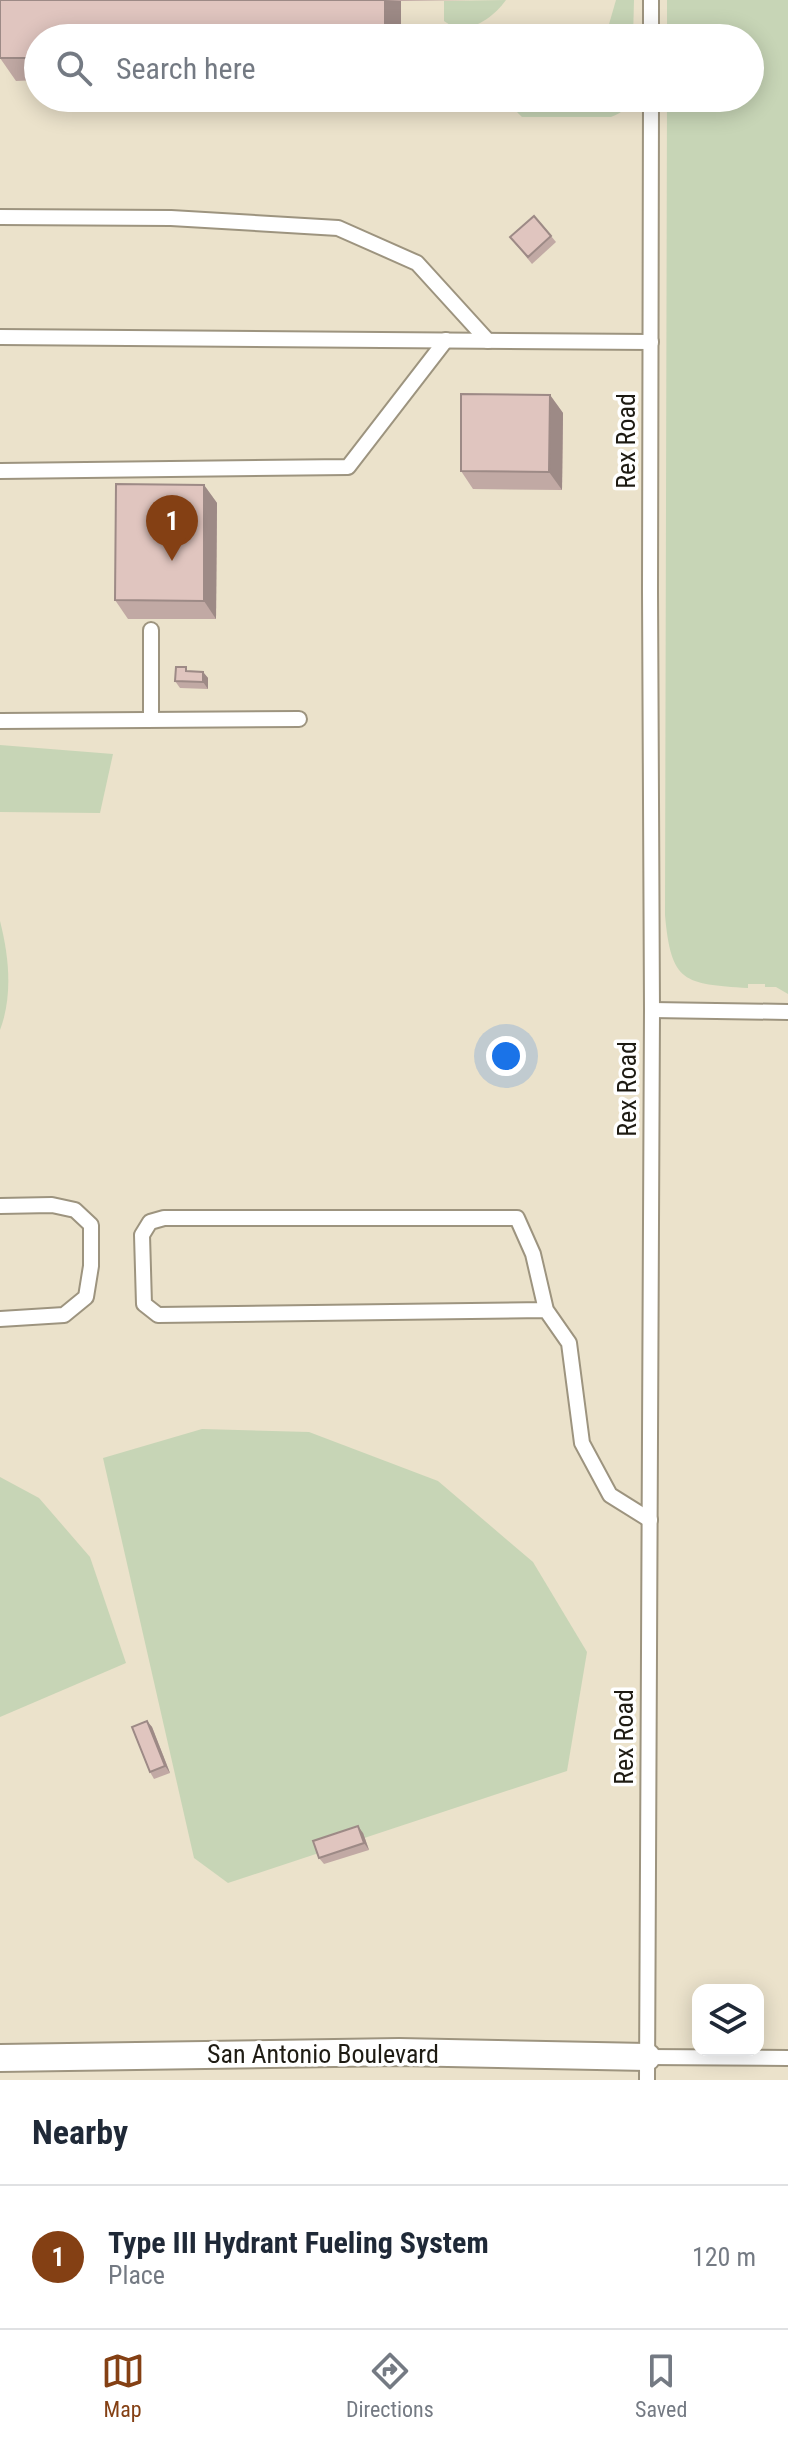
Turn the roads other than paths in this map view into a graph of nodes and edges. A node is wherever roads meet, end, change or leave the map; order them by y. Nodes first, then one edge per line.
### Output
1 (651, 0) edge
2 (651, 24) edge
3 (651, 112) edge
4 (0, 217) edge
5 (0, 337) edge
6 (446, 340) junction
7 (488, 341) junction
8 (651, 342) junction
9 (0, 471) edge
10 (151, 630) dead end
11 (151, 719) junction
12 (299, 719) dead end
13 (0, 721) edge
14 (652, 1010) junction
15 (788, 1012) edge
16 (0, 1206) edge
17 (546, 1310) junction
18 (0, 1319) edge
19 (650, 1520) junction
20 (0, 2058) edge
21 (788, 2058) edge
22 (647, 2068) edge

1 - 2 lane
3 - 8 lane, Rex Road
4 - 7 lane
5 - 6 lane
6 - 7 lane
6 - 9 lane
7 - 8 lane
8 - 14 lane, Rex Road
10 - 11 lane
11 - 12 lane
11 - 13 lane
14 - 15 lane
14 - 19 lane, Rex Road
16 - 18 lane
17 - 17 lane
17 - 19 lane
19 - 22 lane, Rex Road
20 - 22 street, San Antonio Boulevard
21 - 22 lane

